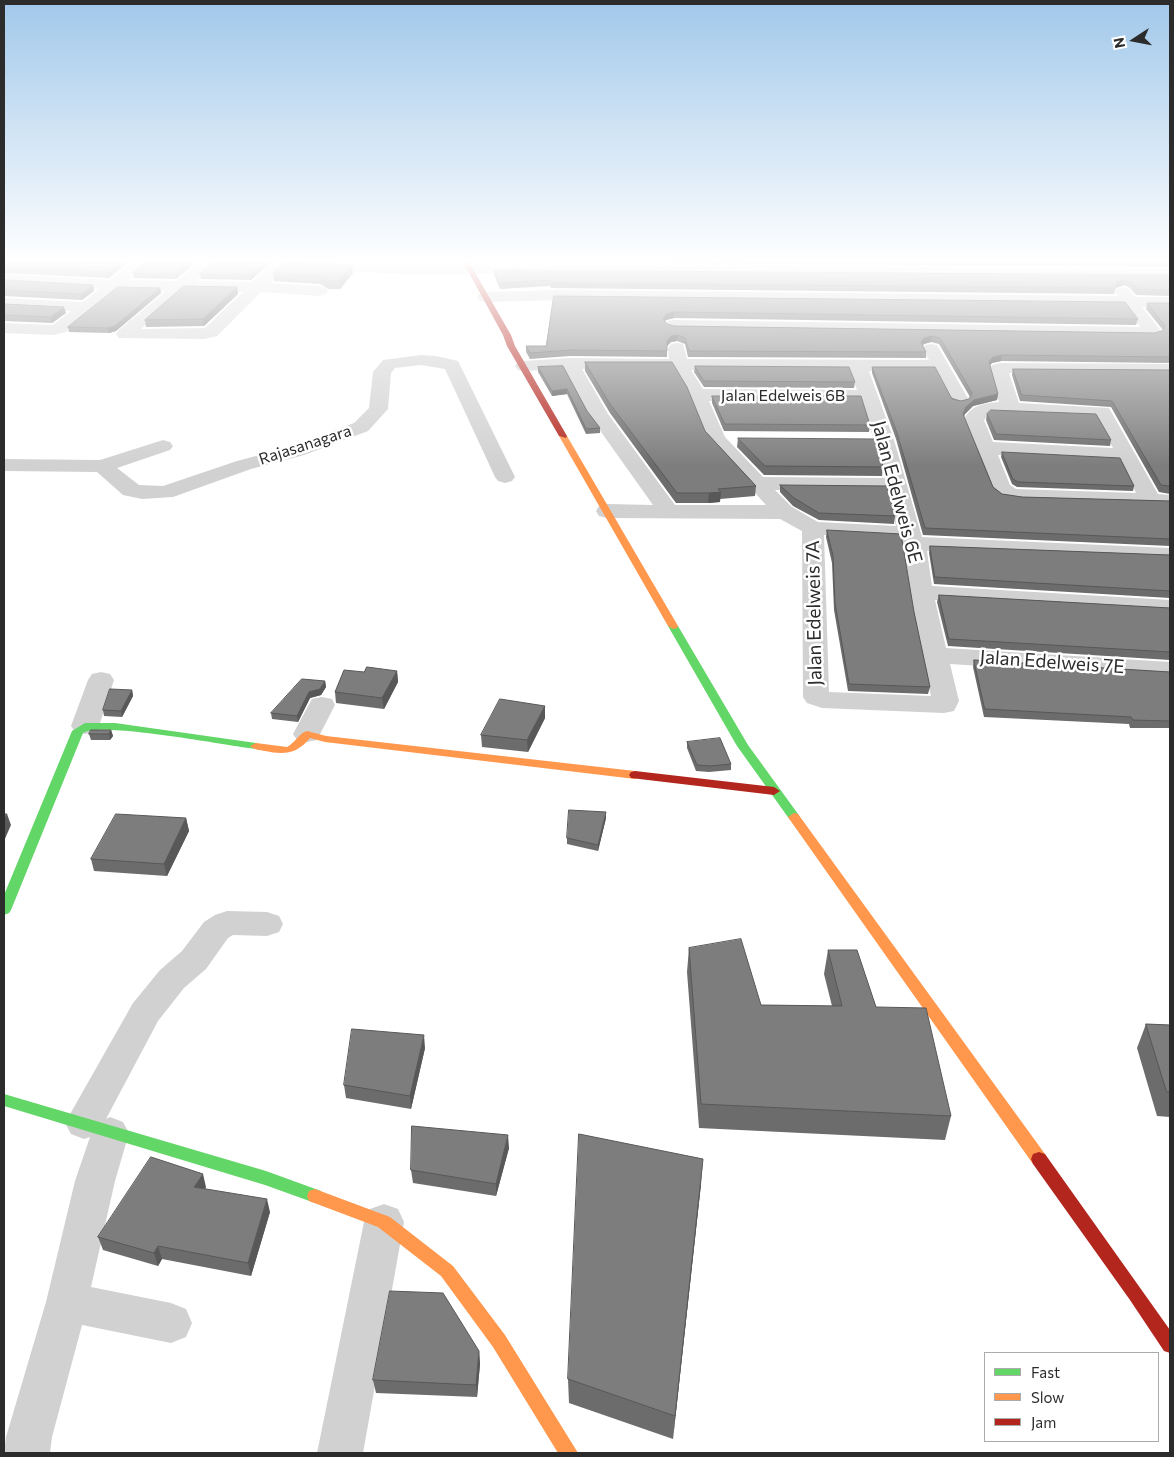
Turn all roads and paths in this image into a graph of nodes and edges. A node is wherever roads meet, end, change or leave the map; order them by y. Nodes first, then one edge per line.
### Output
1 (130, 330) edge
2 (212, 330) edge
3 (506, 330) edge
4 (675, 330) edge
5 (920, 330) edge
6 (959, 330) edge
7 (1162, 335) edge
8 (570, 363) junction
9 (679, 364) junction
10 (857, 364) junction
11 (524, 366) junction
12 (941, 366) junction
13 (1081, 368) junction
14 (1170, 369) edge
15 (697, 395) junction
16 (869, 396) junction
17 (1095, 397) junction
18 (960, 400) edge
19 (1011, 409) junction
20 (716, 439) junction
21 (745, 439) edge
22 (163, 446) dead end
23 (986, 448) junction
24 (1127, 455) junction
25 (4, 465) edge
26 (102, 466) junction
27 (505, 477) dead end
28 (756, 483) junction
29 (895, 485) junction
30 (1160, 500) edge
31 (607, 511) junction
32 (668, 512) junction
33 (784, 512) junction
34 (813, 528) junction
35 (1163, 532) edge
36 (912, 539) junction
37 (1169, 559) edge
38 (921, 592) junction
39 (1170, 607) edge
40 (934, 655) junction
41 (1170, 670) edge
42 (101, 680) dead end
43 (322, 705) dead end
44 (938, 706) joint
45 (85, 726) junction
46 (307, 734) junction
47 (774, 791) junction
48 (4, 910) edge
49 (267, 924) dead end
50 (4, 1100) edge
51 (97, 1128) junction
52 (384, 1222) junction
53 (68, 1302) junction
54 (171, 1323) dead end
55 (1170, 1345) edge
56 (567, 1452) edge
57 (27, 1453) edge
58 (340, 1453) edge

1 - 2 street
3 - 11 street
4 - 9 street
5 - 12 street
6 - 7 street
8 - 9 street
8 - 11 street
8 - 32 street
9 - 10 street
9 - 15 street
10 - 12 street
10 - 16 street, Jalan Edelweis 6E
11 - 31 street
12 - 18 street
13 - 14 street
13 - 17 street
13 - 19 street
15 - 16 street, Jalan Edelweis 6B
15 - 20 street
16 - 29 street, Jalan Edelweis 6E
17 - 19 street
17 - 24 street
19 - 23 street
20 - 21 street
20 - 28 street
22 - 26 street
23 - 24 street
23 - 30 street
24 - 30 street
25 - 26 street
26 - 27 street, Rajasanagara
28 - 29 street
28 - 33 street
29 - 36 street, Jalan Edelweis 6E
31 - 32 street
31 - 47 street
32 - 33 street
33 - 34 street, Jalan Edelweis 7A
34 - 36 street
34 - 44 street, Jalan Edelweis 7A
35 - 37 street
36 - 37 street
36 - 38 street, Jalan Edelweis 6E
38 - 39 street
38 - 40 street, Jalan Edelweis 6E
40 - 41 street, Jalan Edelweis 7E
40 - 44 street, Jalan Edelweis 6E
42 - 45 street
43 - 46 street
45 - 46 street
45 - 48 street
46 - 47 street
47 - 55 street
49 - 51 street
50 - 51 street
51 - 52 street
51 - 53 street
52 - 56 street
52 - 58 street
53 - 54 street
53 - 57 street

